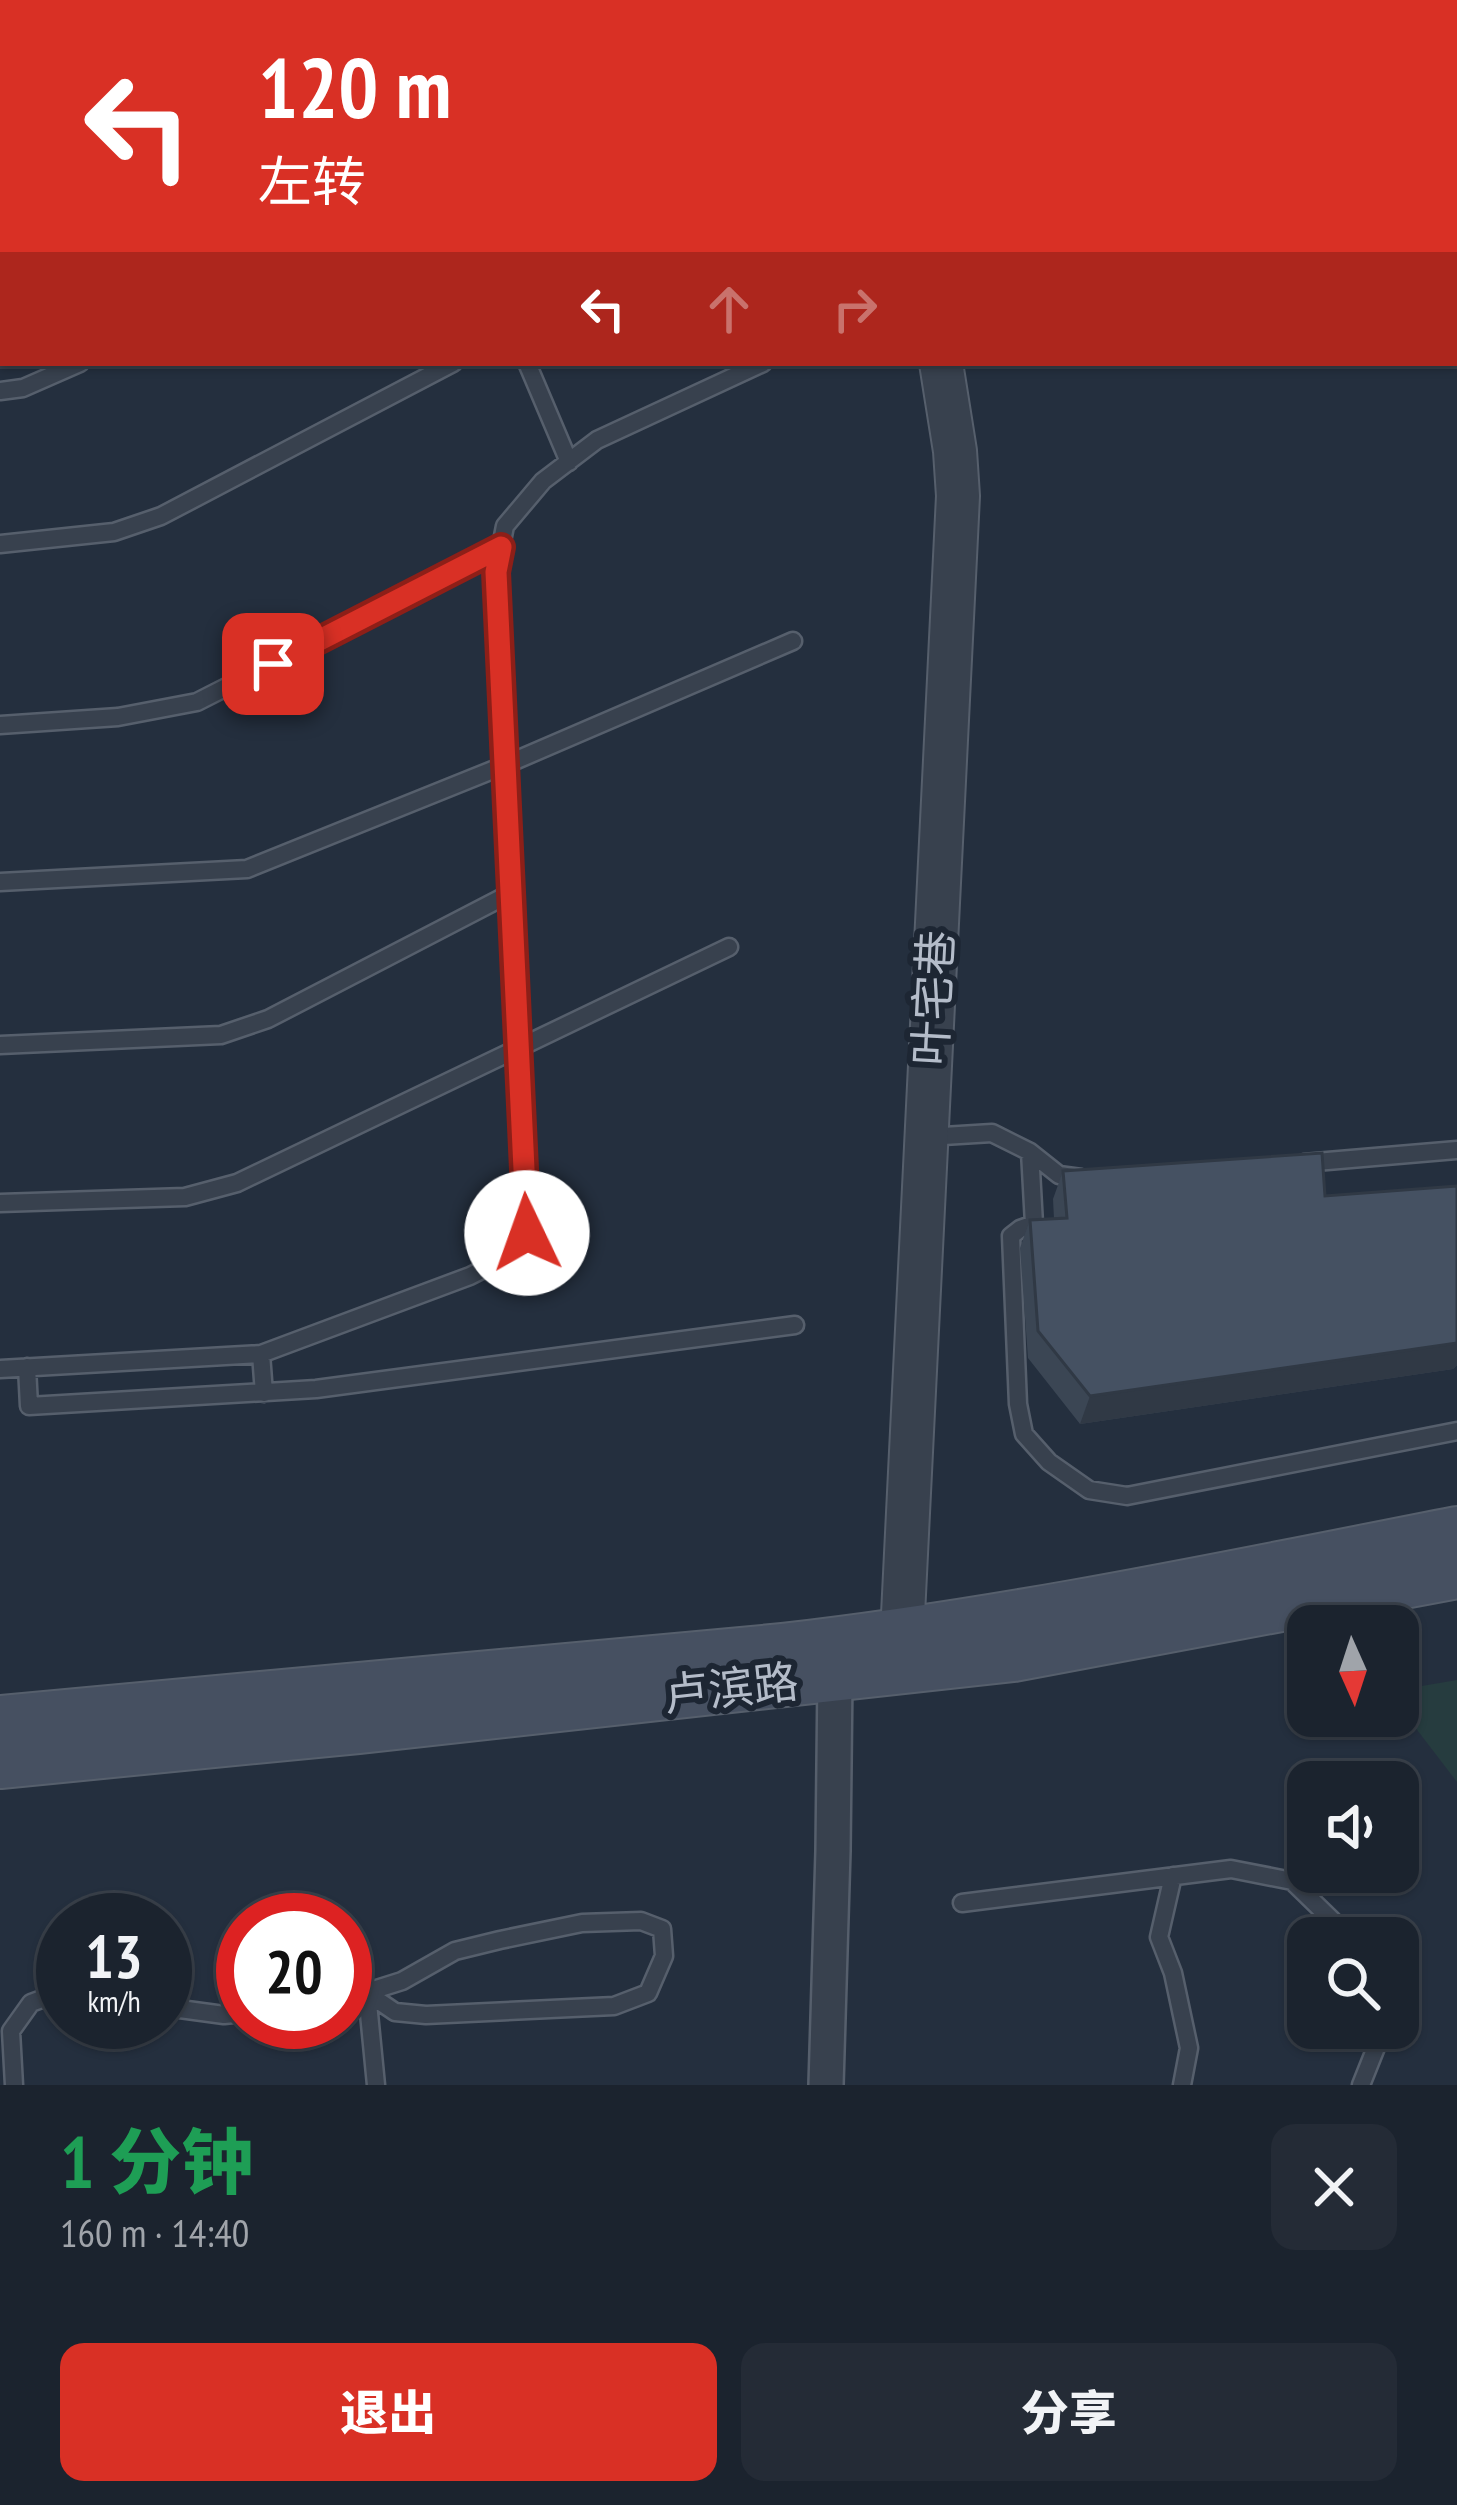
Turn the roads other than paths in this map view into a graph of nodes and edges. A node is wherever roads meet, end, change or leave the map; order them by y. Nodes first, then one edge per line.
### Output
1 (73, 366) edge
2 (447, 366) edge
3 (528, 366) edge
4 (757, 366) edge
5 (941, 366) edge
6 (0, 391) edge
7 (569, 461) junction
8 (0, 544) edge
9 (501, 547) junction
10 (793, 641) dead end
11 (0, 724) edge
12 (505, 765) junction
13 (0, 882) edge
14 (511, 893) junction
15 (729, 946) dead end
16 (0, 1045) edge
17 (518, 1050) junction
18 (926, 1137) junction
19 (1457, 1150) edge
20 (1030, 1152) junction
21 (1276, 1165) edge
22 (1095, 1180) edge
23 (0, 1203) edge
24 (795, 1325) dead end
25 (261, 1354) junction
26 (27, 1367) junction
27 (0, 1369) edge
28 (264, 1393) junction
29 (1457, 1431) edge
30 (1457, 1531) edge
31 (1457, 1574) edge
32 (902, 1634) junction
33 (835, 1677) junction
34 (0, 1720) edge
35 (0, 1764) edge
36 (1173, 1876) junction
37 (962, 1903) dead end
38 (1329, 1917) edge
39 (367, 1994) joint
40 (36, 2001) edge
41 (372, 2045) edge
42 (1375, 2049) edge
43 (14, 2085) edge
44 (376, 2085) edge
45 (826, 2085) edge
46 (1182, 2085) edge
47 (1361, 2085) edge

1 - 6 lane
2 - 8 lane
3 - 7 lane
4 - 7 lane
5 - 18 street, 叶宅巷
7 - 9 lane
9 - 11 lane
9 - 12 lane
10 - 12 lane
12 - 13 lane
12 - 14 lane
14 - 16 lane
14 - 17 lane
15 - 17 lane
17 - 23 lane
17 - 25 lane
18 - 20 lane
18 - 32 street, 叶宅巷
19 - 21 lane
20 - 22 lane
20 - 29 lane
24 - 28 lane
25 - 26 lane
25 - 28 lane
26 - 27 lane
26 - 28 lane
30 - 32 main road
31 - 33 main road, 卢滨路
32 - 34 main road
33 - 35 main road, 卢滨路
33 - 45 street
36 - 37 lane
36 - 38 lane
36 - 46 lane
39 - 39 lane
40 - 43 lane
41 - 44 lane
42 - 47 lane

